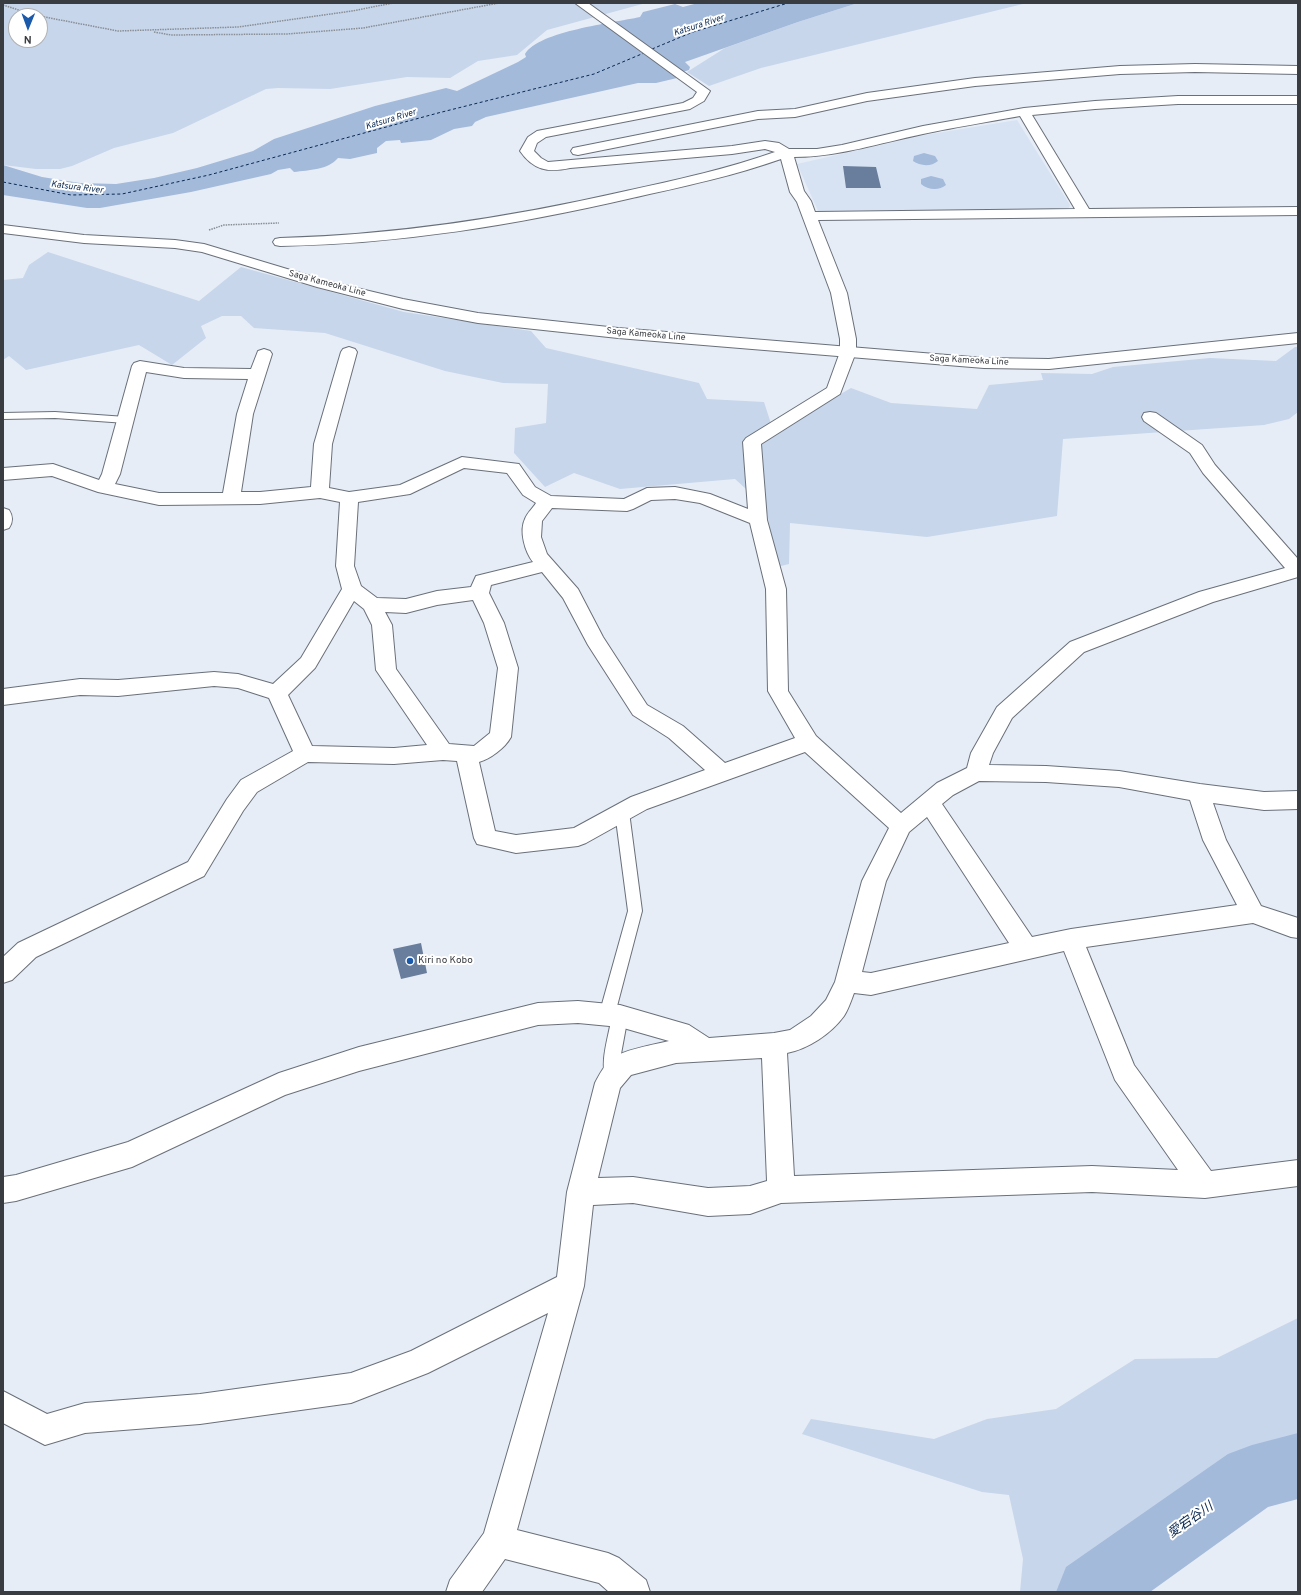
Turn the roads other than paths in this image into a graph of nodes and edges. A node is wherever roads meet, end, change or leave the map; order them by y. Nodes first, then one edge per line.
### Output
1 (581, 3) edge
2 (1298, 70) edge
3 (1298, 100) edge
4 (1024, 112) junction
5 (786, 153) junction
6 (534, 160) junction
7 (1298, 211) edge
8 (1084, 212) junction
9 (810, 216) junction
10 (3, 229) edge
11 (280, 242) dead end
12 (1298, 338) edge
13 (349, 352) dead end
14 (848, 352) junction
15 (264, 354) dead end
16 (258, 374) junction
17 (3, 416) edge
18 (1150, 417) dead end
19 (126, 420) junction
20 (3, 474) edge
21 (104, 488) junction
22 (320, 492) junction
23 (349, 498) junction
24 (231, 499) junction
25 (547, 502) junction
26 (3, 514) edge
27 (758, 520) junction
28 (3, 524) edge
29 (546, 565) junction
30 (1298, 571) edge
31 (352, 589) junction
32 (480, 593) junction
33 (372, 605) junction
34 (277, 693) junction
35 (3, 696) edge
36 (808, 742) junction
37 (444, 752) junction
38 (305, 754) junction
39 (466, 754) junction
40 (722, 773) junction
41 (976, 774) junction
42 (1200, 793) junction
43 (1298, 800) edge
44 (929, 802) junction
45 (622, 812) junction
46 (901, 826) junction
47 (1253, 912) junction
48 (1298, 928) edge
49 (1070, 939) junction
50 (1028, 950) junction
51 (3, 972) edge
52 (847, 982) junction
53 (614, 1015) junction
54 (774, 1045) junction
55 (705, 1050) junction
56 (613, 1077) junction
57 (1298, 1173) edge
58 (1205, 1185) junction
59 (3, 1190) edge
60 (780, 1190) junction
61 (581, 1192) junction
62 (570, 1286) junction
63 (3, 1406) edge
64 (498, 1542) junction
65 (462, 1592) edge
66 (634, 1592) edge

1 - 6 street
2 - 6 street
3 - 4 street
4 - 5 street
4 - 8 street
5 - 6 street
5 - 9 street
5 - 11 street
7 - 8 street
8 - 9 street
9 - 14 street
10 - 14 street, Saga Kameoka Line
12 - 14 street, Saga Kameoka Line
13 - 22 street
14 - 27 street
15 - 16 street
16 - 19 street
16 - 24 street
17 - 19 lane
18 - 30 street
19 - 21 street
20 - 21 street
21 - 24 street
22 - 23 street
22 - 24 street
23 - 25 street
23 - 31 street
25 - 27 street
25 - 29 street
26 - 28 street
27 - 36 street
29 - 32 street
29 - 40 street
30 - 41 street
31 - 33 street
31 - 34 street
32 - 33 street
32 - 39 street
33 - 37 street
34 - 35 street
34 - 38 street
36 - 40 street
36 - 46 street
37 - 38 street
37 - 39 street
38 - 51 street
39 - 45 street
40 - 45 street
41 - 42 street
41 - 44 street
42 - 43 street
42 - 47 street
44 - 46 street
44 - 50 street
45 - 53 lane
46 - 52 street
47 - 48 street
47 - 49 street
49 - 50 street
49 - 58 street
50 - 52 street
52 - 54 street
53 - 55 street
53 - 56 lane
53 - 59 street
54 - 55 street
54 - 60 street
55 - 56 street
56 - 61 street
57 - 58 street
58 - 60 street
60 - 61 street
61 - 62 street
62 - 63 street
62 - 64 street
64 - 65 street
64 - 66 street

